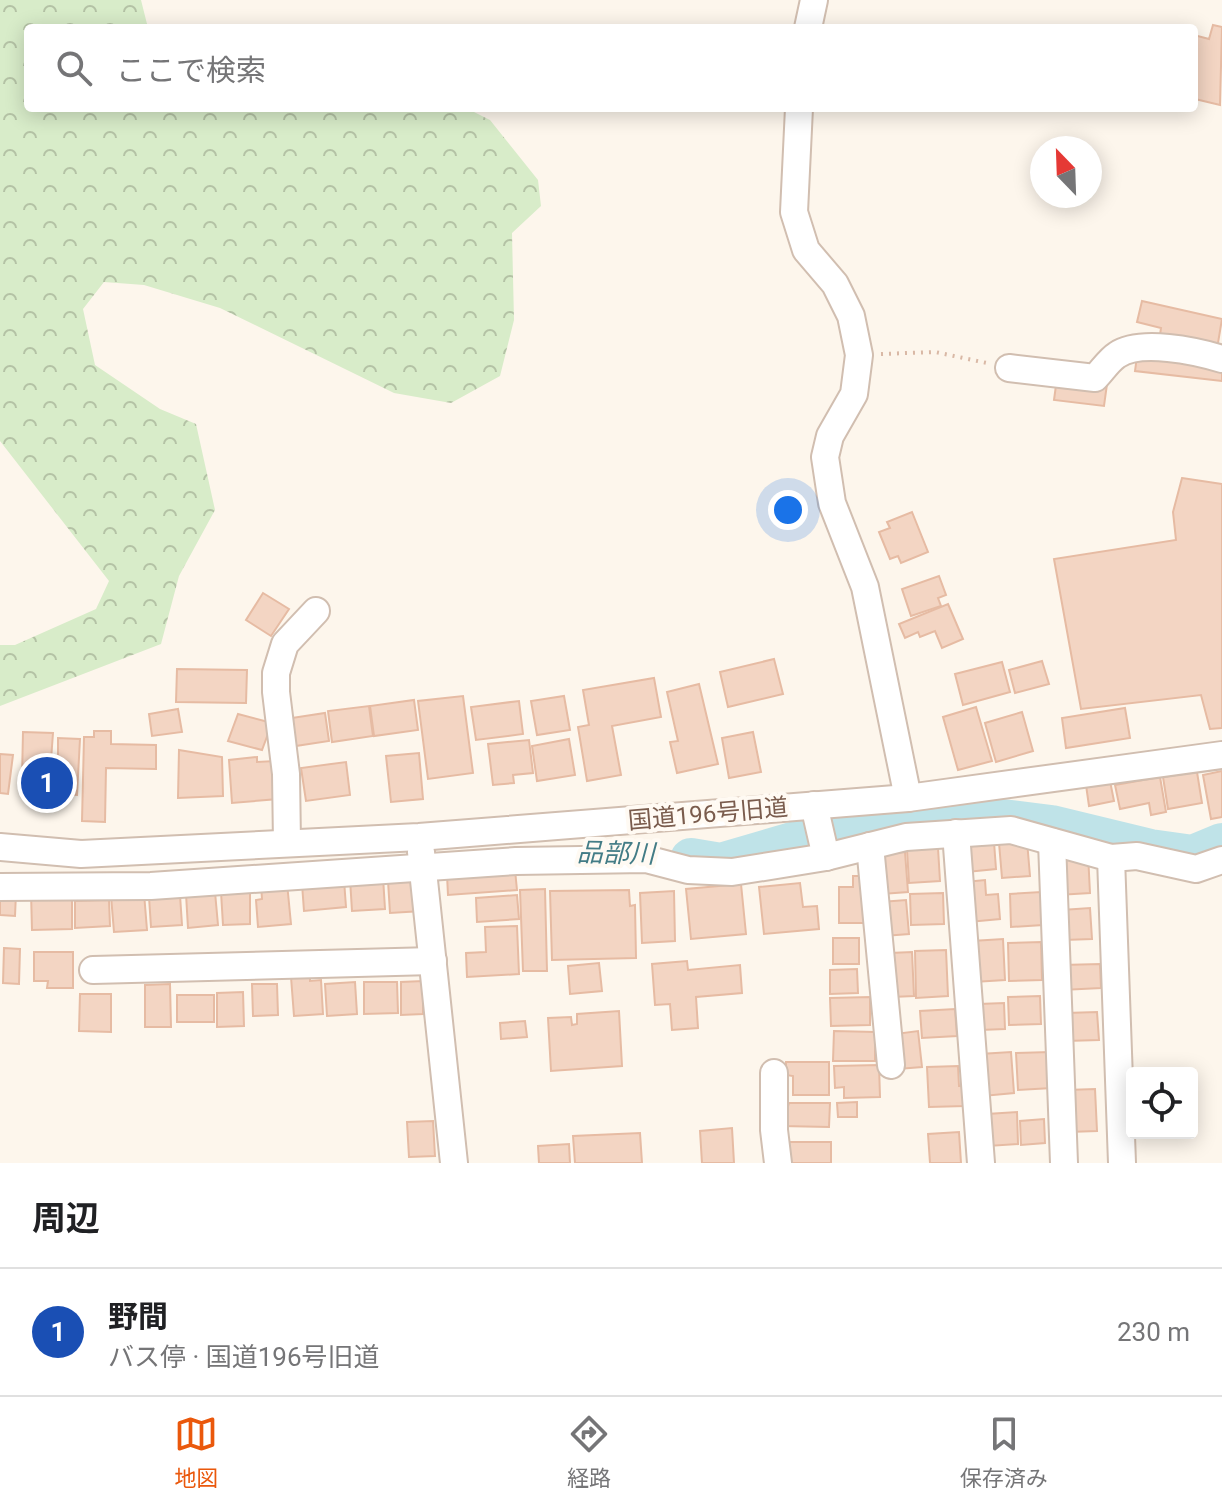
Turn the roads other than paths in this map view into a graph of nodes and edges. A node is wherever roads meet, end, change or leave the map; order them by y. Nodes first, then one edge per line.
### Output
1 (814, 0) edge
2 (809, 24) edge
3 (799, 112) edge
4 (1222, 359) edge
5 (1009, 368) road end
6 (316, 611) dead end
7 (1222, 755) edge
8 (908, 798) junction
9 (814, 806) junction
10 (956, 833) junction
11 (419, 837) junction
12 (1052, 842) junction
13 (287, 843) junction
14 (870, 846) junction
15 (0, 847) edge
16 (826, 857) junction
17 (1111, 858) junction
18 (1222, 860) edge
19 (423, 869) junction
20 (0, 887) edge
21 (433, 961) junction
22 (93, 970) dead end
23 (891, 1065) dead end
24 (774, 1073) dead end
25 (454, 1163) edge
26 (778, 1163) edge
27 (981, 1163) edge
28 (1064, 1163) edge
29 (1122, 1163) edge

1 - 2 street
3 - 8 street
4 - 5 street
6 - 13 street
7 - 8 street, 国道196号旧道
8 - 9 street, 国道196号旧道
9 - 11 street, 国道196号旧道
9 - 16 street
10 - 12 street
10 - 14 street
10 - 27 street
11 - 13 street, 国道196号旧道
11 - 19 street
12 - 17 street
12 - 28 street
13 - 15 street, 国道196号旧道
14 - 16 street
14 - 23 street
16 - 19 street
17 - 18 street
17 - 29 street
19 - 20 street
19 - 21 street
21 - 22 street
21 - 25 street
24 - 26 street

